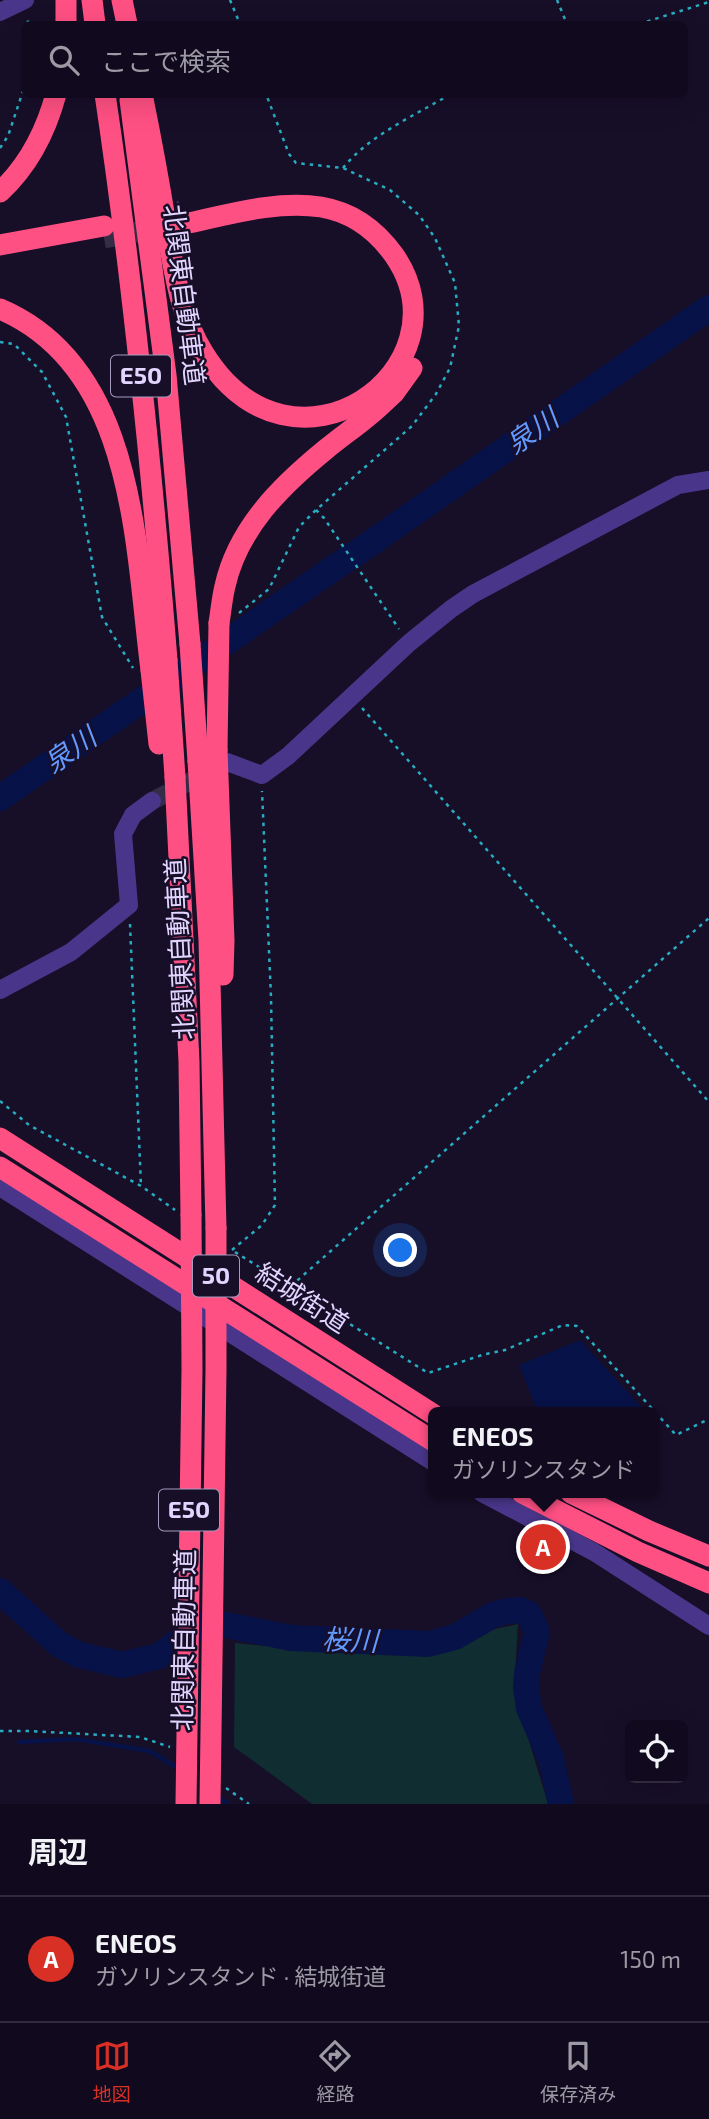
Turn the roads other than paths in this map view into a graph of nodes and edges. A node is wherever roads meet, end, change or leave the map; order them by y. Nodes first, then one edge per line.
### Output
1 (25, 0) edge
2 (66, 0) edge
3 (92, 0) edge
4 (115, 0) edge
5 (122, 0) edge
6 (0, 12) edge
7 (66, 21) edge
8 (95, 21) edge
9 (118, 21) edge
10 (126, 21) edge
11 (55, 98) edge
12 (107, 98) edge
13 (130, 98) edge
14 (143, 98) edge
15 (0, 192) edge
16 (0, 245) edge
17 (0, 258) edge
18 (0, 309) edge
19 (709, 480) edge
20 (152, 669) junction
21 (222, 756) junction
22 (164, 787) junction
23 (0, 990) edge
24 (0, 1138) edge
25 (0, 1167) edge
26 (216, 1167) junction
27 (0, 1187) edge
28 (428, 1412) edge
29 (428, 1438) edge
30 (428, 1459) edge
31 (491, 1498) edge
32 (532, 1498) edge
33 (581, 1498) edge
34 (709, 1556) edge
35 (709, 1583) edge
36 (709, 1626) edge
37 (186, 1804) edge
38 (210, 1804) edge

1 - 6 street
2 - 7 highway
3 - 8 highway
4 - 9 highway
5 - 10 highway
11 - 15 highway
12 - 20 highway, 北関東自動車道 / E50
13 - 26 highway, 北関東自動車道 / E50, bridge
14 - 21 highway, bridge
16 - 17 highway
18 - 20 highway
19 - 21 street
20 - 22 highway, 北関東自動車道 / E50, bridge
21 - 26 highway
22 - 23 street
22 - 37 highway, 北関東自動車道 / E50, bridge
24 - 28 highway, 結城街道 / 50
25 - 29 highway, 結城街道 / 50
26 - 38 highway, 北関東自動車道 / E50, bridge
27 - 30 street
31 - 36 street
32 - 35 highway
33 - 34 highway

